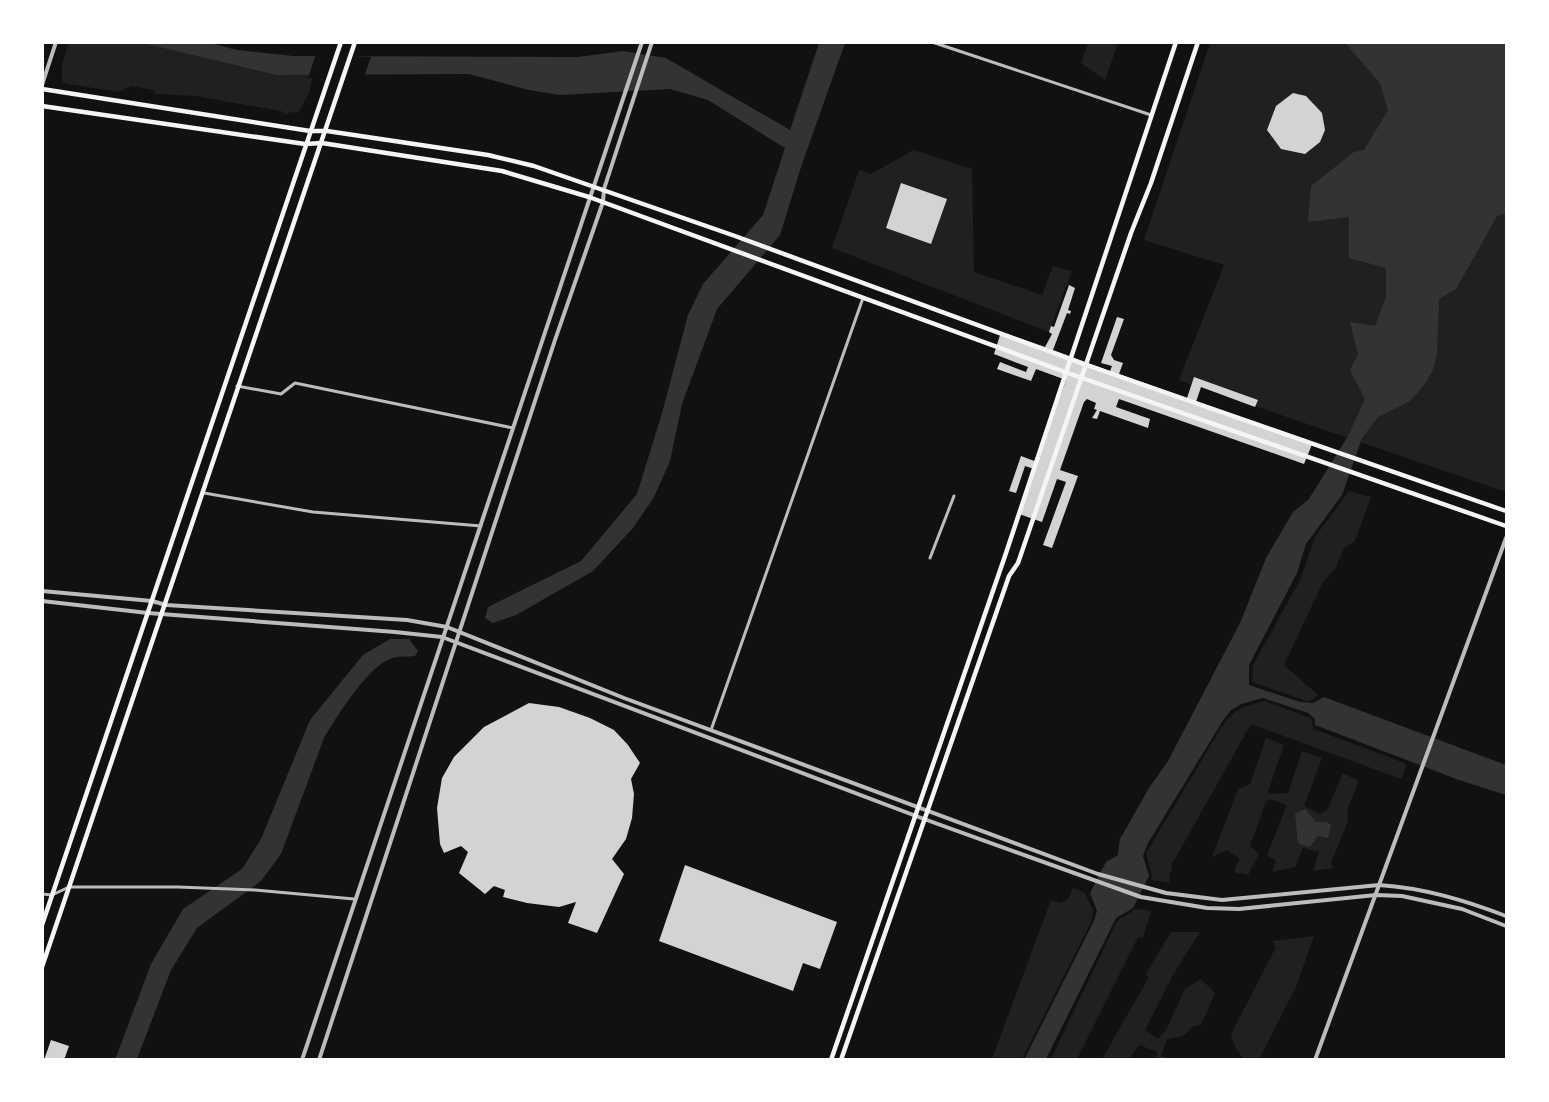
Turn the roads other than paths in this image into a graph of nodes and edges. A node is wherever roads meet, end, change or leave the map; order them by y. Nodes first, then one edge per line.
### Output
1 (56, 42) edge
2 (341, 42) edge
3 (355, 42) edge
4 (642, 42) edge
5 (652, 42) edge
6 (932, 42) edge
7 (1176, 42) edge
8 (1198, 42) edge
9 (42, 85) edge
10 (42, 89) edge
11 (42, 106) edge
12 (1151, 115) junction
13 (310, 131) junction
14 (327, 131) junction
15 (322, 143) junction
16 (305, 144) junction
17 (594, 186) junction
18 (604, 189) junction
19 (589, 197) junction
20 (603, 202) junction
21 (863, 298) junction
22 (1070, 360) junction
23 (1085, 365) junction
24 (1065, 372) junction
25 (1080, 378) junction
26 (237, 386) junction
27 (513, 428) junction
28 (204, 493) junction
29 (954, 496) dead end
30 (1506, 511) edge
31 (480, 526) junction
32 (1506, 526) edge
33 (1506, 538) edge
34 (930, 558) dead end
35 (42, 590) edge
36 (152, 601) junction
37 (42, 602) edge
38 (166, 605) junction
39 (148, 614) junction
40 (162, 614) junction
41 (447, 628) junction
42 (460, 632) junction
43 (442, 637) junction
44 (456, 643) junction
45 (711, 730) junction
46 (918, 807) junction
47 (929, 811) junction
48 (915, 816) junction
49 (925, 820) junction
50 (1379, 885) junction
51 (70, 887) junction
52 (42, 894) edge
53 (52, 895) junction
54 (1376, 895) junction
55 (354, 899) junction
56 (1506, 916) edge
57 (42, 925) edge
58 (1506, 926) edge
59 (42, 967) edge
60 (302, 1060) edge
61 (319, 1060) edge
62 (831, 1060) edge
63 (841, 1060) edge
64 (1315, 1060) edge

1 - 9 street
2 - 13 main road
3 - 14 main road
4 - 17 street
5 - 18 street
6 - 12 street
7 - 12 main road
8 - 23 main road
10 - 13 main road
11 - 16 main road
12 - 22 main road
13 - 14 main road
13 - 16 main road
14 - 15 main road
14 - 17 main road
15 - 16 main road
15 - 19 main road
15 - 26 main road
16 - 36 main road
17 - 18 main road
17 - 19 street
18 - 20 street
18 - 22 main road
19 - 20 main road
19 - 27 street
20 - 21 main road
20 - 42 street
21 - 24 main road
21 - 45 street
22 - 23 main road
22 - 24 main road
23 - 25 main road
23 - 30 main road
24 - 25 main road
24 - 46 main road
25 - 32 main road
25 - 47 main road
26 - 27 street
26 - 28 main road
27 - 31 street
28 - 31 street
28 - 38 main road
29 - 34 street
31 - 41 street
33 - 50 street
35 - 36 street
36 - 38 street
36 - 39 main road
37 - 39 street
38 - 40 main road
38 - 41 street
39 - 40 street
39 - 53 main road
40 - 43 street
40 - 51 main road
41 - 42 street
41 - 43 street
42 - 44 street
42 - 45 street
43 - 44 street
43 - 55 street
44 - 48 street
44 - 61 street
45 - 46 street
46 - 47 street
46 - 48 main road
47 - 49 main road
47 - 50 street
48 - 49 street
48 - 62 main road
49 - 54 street
49 - 63 main road
50 - 54 street
50 - 56 street
51 - 53 street
51 - 55 street
51 - 59 main road
52 - 53 street
53 - 57 main road
54 - 58 street
54 - 64 street
55 - 60 street

